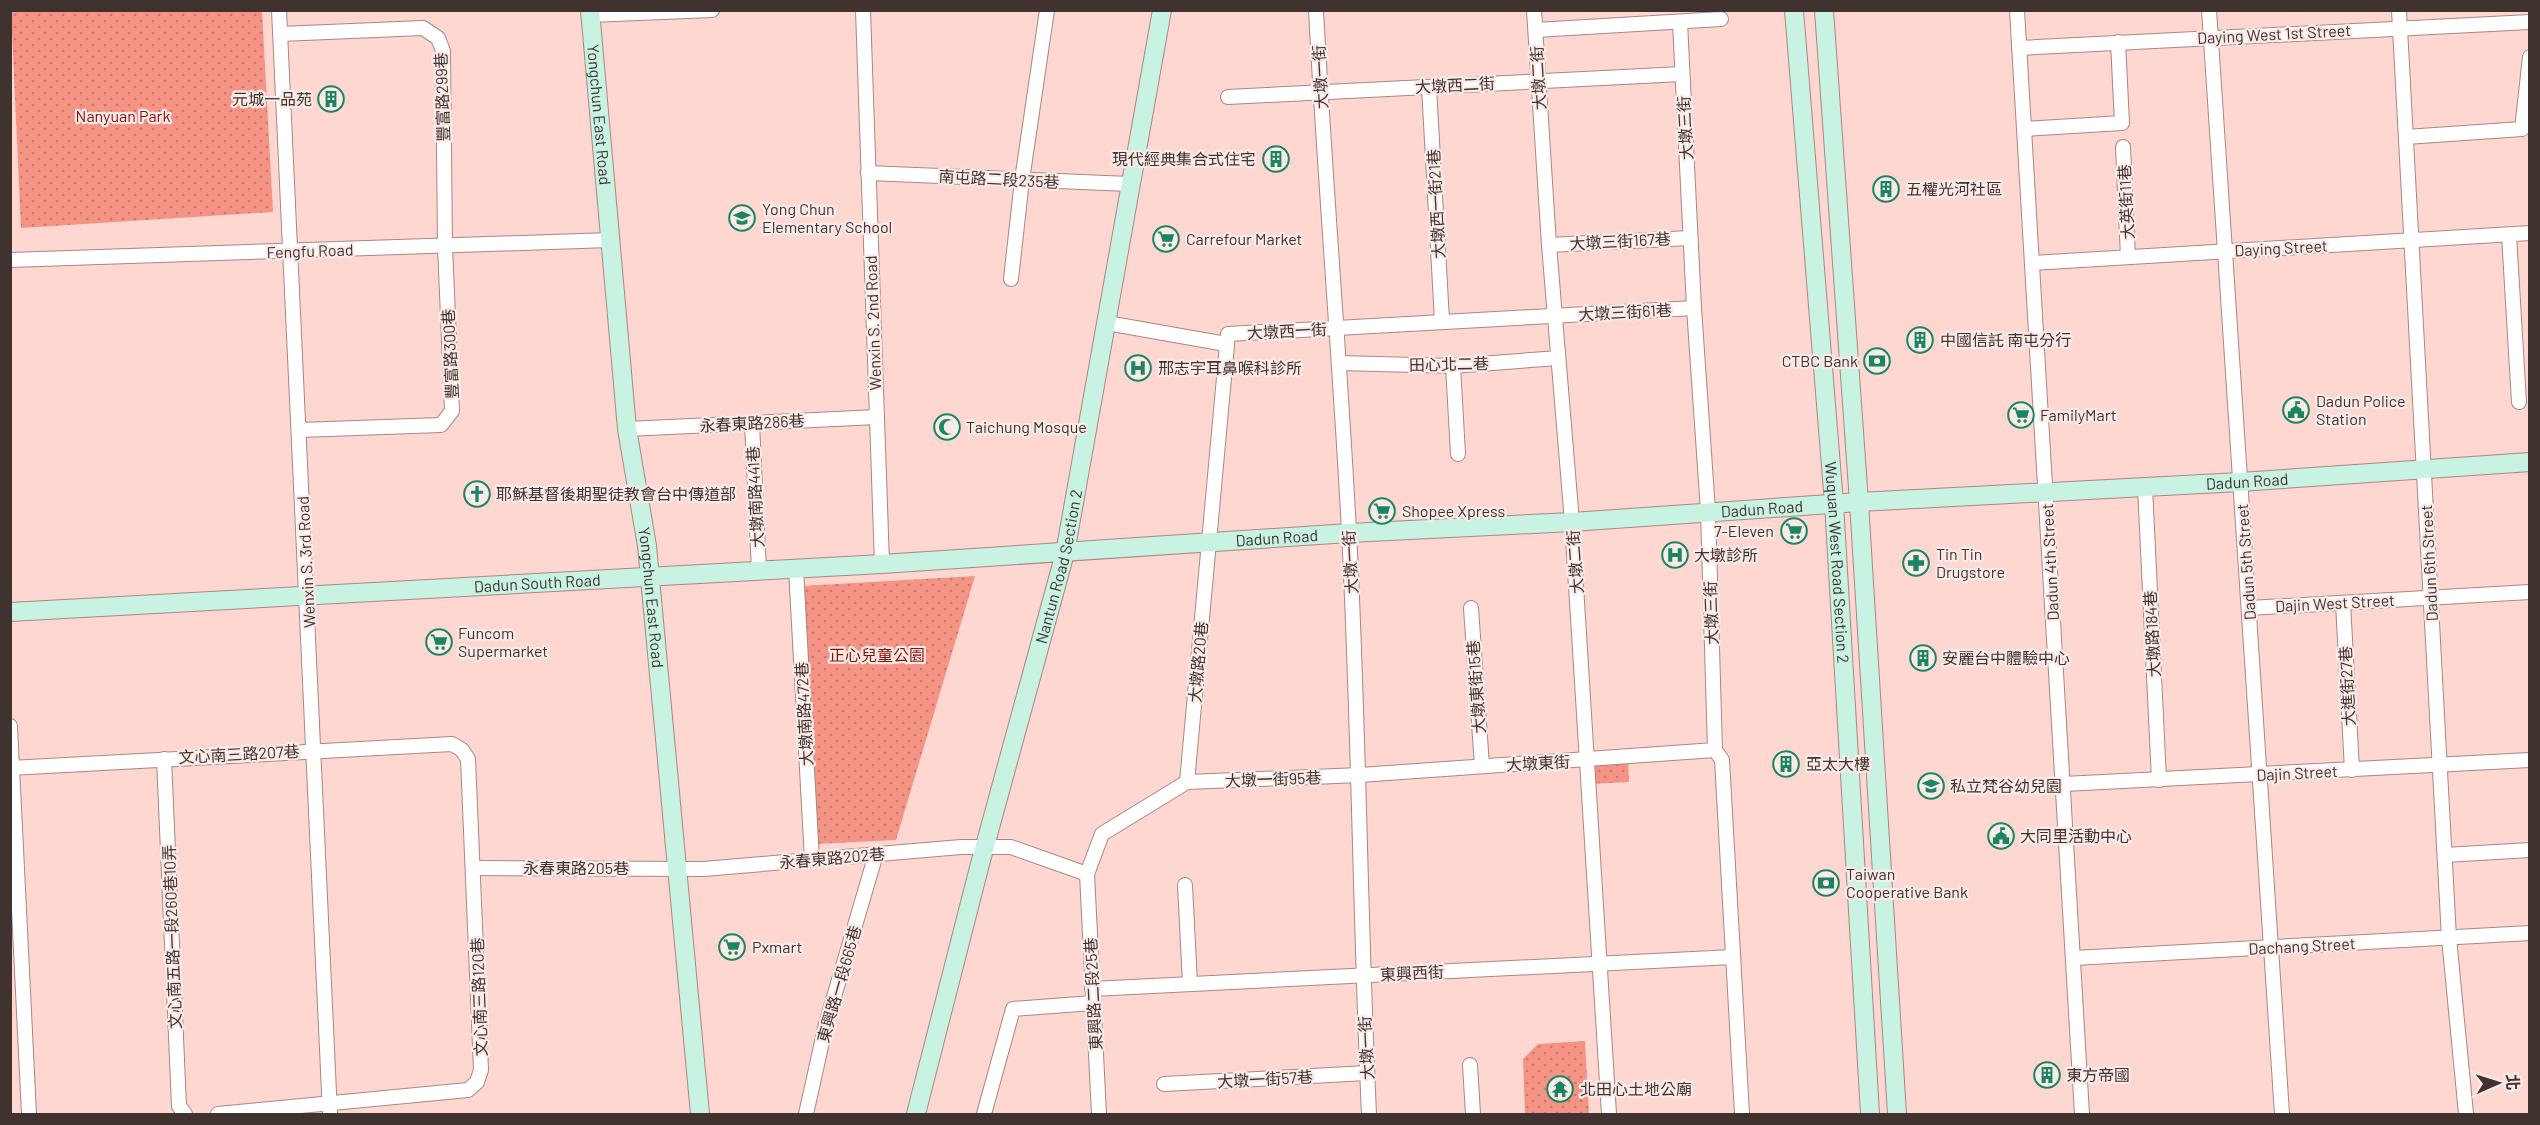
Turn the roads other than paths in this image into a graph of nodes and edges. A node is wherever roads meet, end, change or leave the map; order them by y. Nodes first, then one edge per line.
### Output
1 (279, 10) edge
2 (712, 10) edge
3 (863, 10) edge
4 (1047, 10) edge
5 (1162, 10) edge
6 (1534, 10) edge
7 (1794, 10) edge
8 (1824, 10) edge
9 (2017, 10) edge
10 (2209, 10) edge
11 (2399, 10) edge
12 (1314, 11) edge
13 (590, 13) edge
14 (1721, 19) dead end
15 (1680, 22) junction
16 (2529, 22) edge
17 (2400, 28) junction
18 (1536, 30) junction
19 (280, 34) junction
20 (2211, 38) junction
21 (2118, 42) junction
22 (2019, 48) junction
23 (2529, 57) edge
24 (1682, 74) junction
25 (1538, 80) junction
26 (1429, 87) junction
27 (1320, 93) junction
28 (1228, 97) dead end
29 (2024, 129) junction
30 (2406, 137) junction
31 (2123, 147) dead end
32 (868, 173) junction
33 (1022, 180) junction
34 (1129, 184) junction
35 (2529, 233) edge
36 (2509, 235) junction
37 (1690, 238) junction
38 (610, 240) junction
39 (2411, 241) junction
40 (1549, 245) junction
41 (445, 246) junction
42 (2225, 251) junction
43 (291, 252) junction
44 (2128, 257) junction
45 (10, 260) edge
46 (2032, 263) junction
47 (1011, 279) dead end
48 (1694, 308) junction
49 (1556, 316) junction
50 (1442, 321) junction
51 (1107, 323) junction
52 (1337, 328) junction
53 (1226, 344) junction
54 (1558, 358) junction
55 (1339, 363) junction
56 (1453, 366) junction
57 (2520, 402) dead end
58 (877, 417) junction
59 (752, 423) junction
60 (627, 429) junction
61 (300, 430) junction
62 (1458, 454) dead end
63 (2529, 462) edge
64 (2424, 469) junction
65 (2240, 482) junction
66 (2145, 487) junction
67 (2046, 492) junction
68 (1859, 502) junction
69 (1834, 503) junction
70 (1708, 511) junction
71 (1572, 522) junction
72 (1349, 533) junction
73 (1209, 543) junction
74 (1065, 553) junction
75 (882, 564) junction
76 (796, 569) junction
77 (759, 571) junction
78 (649, 576) junction
79 (2529, 592) edge
80 (308, 595) junction
81 (2431, 598) junction
82 (2343, 603) junction
83 (1471, 608) dead end
84 (2249, 608) junction
85 (10, 612) edge
86 (10, 726) edge
87 (314, 750) junction
88 (1715, 750) junction
89 (164, 759) junction
90 (1587, 760) junction
91 (2529, 760) edge
92 (2440, 765) junction
93 (1482, 766) junction
94 (11, 768) edge
95 (2352, 770) junction
96 (1360, 775) junction
97 (2260, 775) junction
98 (2159, 780) junction
99 (1187, 782) junction
100 (2064, 784) junction
101 (986, 847) junction
102 (2529, 850) edge
103 (876, 854) junction
104 (2445, 855) junction
105 (812, 860) junction
106 (474, 868) junction
107 (678, 868) junction
108 (1087, 874) junction
109 (1185, 885) dead end
110 (2529, 933) edge
111 (2449, 938) junction
112 (2271, 948) junction
113 (1733, 957) junction
114 (2074, 958) junction
115 (1598, 964) junction
116 (1362, 975) junction
117 (1190, 984) junction
118 (1092, 989) junction
119 (1093, 1003) junction
120 (1470, 1065) dead end
121 (1367, 1073) junction
122 (1164, 1084) dead end
123 (330, 1109) edge
124 (29, 1114) edge
125 (185, 1114) edge
126 (218, 1114) edge
127 (700, 1114) edge
128 (806, 1114) edge
129 (916, 1114) edge
130 (984, 1114) edge
131 (1099, 1114) edge
132 (1369, 1114) edge
133 (1473, 1114) edge
134 (1610, 1114) edge
135 (1742, 1114) edge
136 (1870, 1114) edge
137 (1897, 1114) edge
138 (2082, 1114) edge
139 (2282, 1114) edge
140 (2466, 1114) edge

1 - 19 street, Wenxin S. 3rd Road
2 - 13 street
3 - 32 street, Wenxin S. 2nd Road
4 - 33 street
5 - 34 street, Nantun Road Section 2
6 - 18 street, 大墩二街
7 - 69 street, Wuquan West Road Section 2
8 - 68 street, Wuquan West Road Section 2
9 - 22 street, Dadun 4th Street
10 - 20 street, Dadun 5th Street
11 - 17 street, Dadun 6th Street
12 - 27 street, 大墩一街
13 - 38 street, Yongchun East Road
14 - 15 street
15 - 18 street
15 - 24 street, 大墩三街
16 - 17 street, Daying West 1st Street
17 - 20 street, Daying West 1st Street
17 - 30 street, Dadun 6th Street
18 - 25 street, 大墩二街
19 - 41 street, 豐富路299巷
19 - 43 street, Wenxin S. 3rd Road
20 - 21 street, Daying West 1st Street
20 - 42 street, Dadun 5th Street
21 - 22 street, Daying West 1st Street
21 - 29 street
22 - 29 street, Dadun 4th Street
23 - 30 street
24 - 25 street, 大墩西二街
24 - 37 street, 大墩三街
25 - 26 street, 大墩西二街
25 - 40 street, 大墩二街
26 - 27 street, 大墩西二街
26 - 50 street, 大墩西一街21巷
27 - 28 street, 大墩西二街
27 - 52 street, 大墩一街
29 - 46 street, Dadun 4th Street
30 - 39 street, Dadun 6th Street
31 - 44 street, 大英街11巷
32 - 33 street, 南屯路二段235巷
32 - 58 street, Wenxin S. 2nd Road
33 - 34 street, 南屯路二段235巷
33 - 47 street
34 - 51 street, Nantun Road Section 2
35 - 36 street, Daying Street
36 - 39 street, Daying Street
36 - 57 street
37 - 40 street, 大墩三街167巷
37 - 48 street, 大墩三街
38 - 41 street, Fengfu Road
38 - 60 street, Yongchun East Road
39 - 42 street, Daying Street
39 - 64 street, Dadun 6th Street
40 - 49 street, 大墩二街
41 - 43 street, Fengfu Road
41 - 61 street, 豐富路300巷
42 - 44 street, Daying Street
42 - 65 street, Dadun 5th Street
43 - 45 street, Fengfu Road
43 - 61 street, Wenxin S. 3rd Road
44 - 46 street, Daying Street
46 - 67 street, Dadun 4th Street
48 - 49 street, 大墩三街61巷
48 - 70 street, 大墩三街
49 - 50 street, 大墩西一街
49 - 54 street, 大墩二街
50 - 52 street, 大墩西一街
51 - 53 street
51 - 74 street, Nantun Road Section 2
52 - 53 street, 大墩西一街
52 - 55 street, 大墩一街
53 - 73 street, 大墩西一街
54 - 56 street, 田心北二巷
54 - 71 street, 大墩二街
55 - 56 street, 田心北二巷
55 - 72 street, 大墩一街
56 - 62 street
58 - 59 street, 永春東路286巷
58 - 75 street, Wenxin S. 2nd Road
59 - 60 street, 永春東路286巷
59 - 77 street, 大墩南路441巷
60 - 78 street, Yongchun East Road
61 - 80 street, Wenxin S. 3rd Road
63 - 64 street, Dadun Road
64 - 65 street, Dadun Road
64 - 81 street, Dadun 6th Street
65 - 66 street, Dadun Road
65 - 84 street, Dadun 5th Street
66 - 67 street, Dadun Road
66 - 98 street, 大墩路184巷
67 - 68 street, Dadun Road
67 - 100 street, Dadun 4th Street
68 - 69 street, Dadun Road
68 - 137 street, Wuquan West Road Section 2
69 - 70 street, Dadun Road
69 - 136 street, Wuquan West Road Section 2
70 - 71 street, Dadun Road
70 - 88 street, 大墩三街
71 - 72 street, Dadun Road
71 - 90 street, 大墩二街
72 - 73 street, Dadun Road
72 - 96 street, 大墩一街
73 - 74 street, Dadun Road
73 - 99 street, 大墩路20巷
74 - 75 street, Dadun South Road
74 - 101 street, Nantun Road Section 2
75 - 76 street, Dadun South Road
76 - 77 street, Dadun South Road
76 - 105 street, 大墩南路472巷
77 - 78 street, Dadun South Road
78 - 80 street, Dadun South Road
78 - 107 street, Yongchun East Road
79 - 81 street, Dajin West Street
80 - 85 street, Dadun South Road
80 - 87 street, Wenxin S. 3rd Road
81 - 82 street, Dajin West Street
81 - 92 street, Dadun 6th Street
82 - 84 street, Dajin West Street
82 - 95 street, 大進街27巷
83 - 93 street, 大墩東街15巷
84 - 97 street, Dadun 5th Street
86 - 94 street
87 - 89 street, 文心南三路207巷
87 - 106 street, 文心南三路207巷
87 - 123 street, Wenxin S. 3rd Road
88 - 90 street, 大墩東街
88 - 113 street, 大墩三街
89 - 94 street, 文心南三路207巷
89 - 125 street, 文心南五路一段260巷10弄
90 - 93 street, 大墩東街
90 - 115 street, 大墩二街
91 - 92 street, Dajin Street
92 - 95 street, Dajin Street
92 - 104 street, Dadun 6th Street
93 - 96 street, 大墩東街
94 - 124 street
95 - 97 street, Dajin Street
96 - 99 street, 大墩一街95巷
96 - 116 street, 大墩一街
97 - 98 street, Dajin Street
97 - 112 street, Dadun 5th Street
98 - 100 street, Dajin Street
99 - 108 street
100 - 114 street, Dadun 4th Street
101 - 103 street, 永春東路202巷
101 - 108 street, 永春東路202巷
101 - 129 street, Nantun Road Section 2
102 - 104 street
103 - 105 street, 永春東路202巷
103 - 128 street, 東興路一段665巷
104 - 111 street, Dadun 6th Street
105 - 107 street, 永春東路202巷
106 - 107 street, 永春東路205巷
106 - 123 street, 文心南三路120巷
107 - 127 street, Yongchun East Road
108 - 118 street, 東興路二段25巷
109 - 117 street
110 - 111 street, Dachang Street
111 - 112 street, Dachang Street
111 - 140 street, Dadun 6th Street
112 - 114 street, Dachang Street
112 - 139 street, Dadun 5th Street
113 - 115 street, 東興西街
113 - 135 street, 大墩三街
114 - 138 street, Dadun 4th Street
115 - 116 street, 東興西街
115 - 134 street, 大墩二街
116 - 117 street, 東興西街
116 - 121 street, 大墩一街
117 - 118 street, 東興西街
118 - 119 street, 東興路二段25巷
119 - 130 street
119 - 131 street, 東興路二段25巷
120 - 133 street
121 - 122 street, 大墩一街57巷
121 - 132 street, 大墩一街
123 - 126 street, 文心南三路120巷

